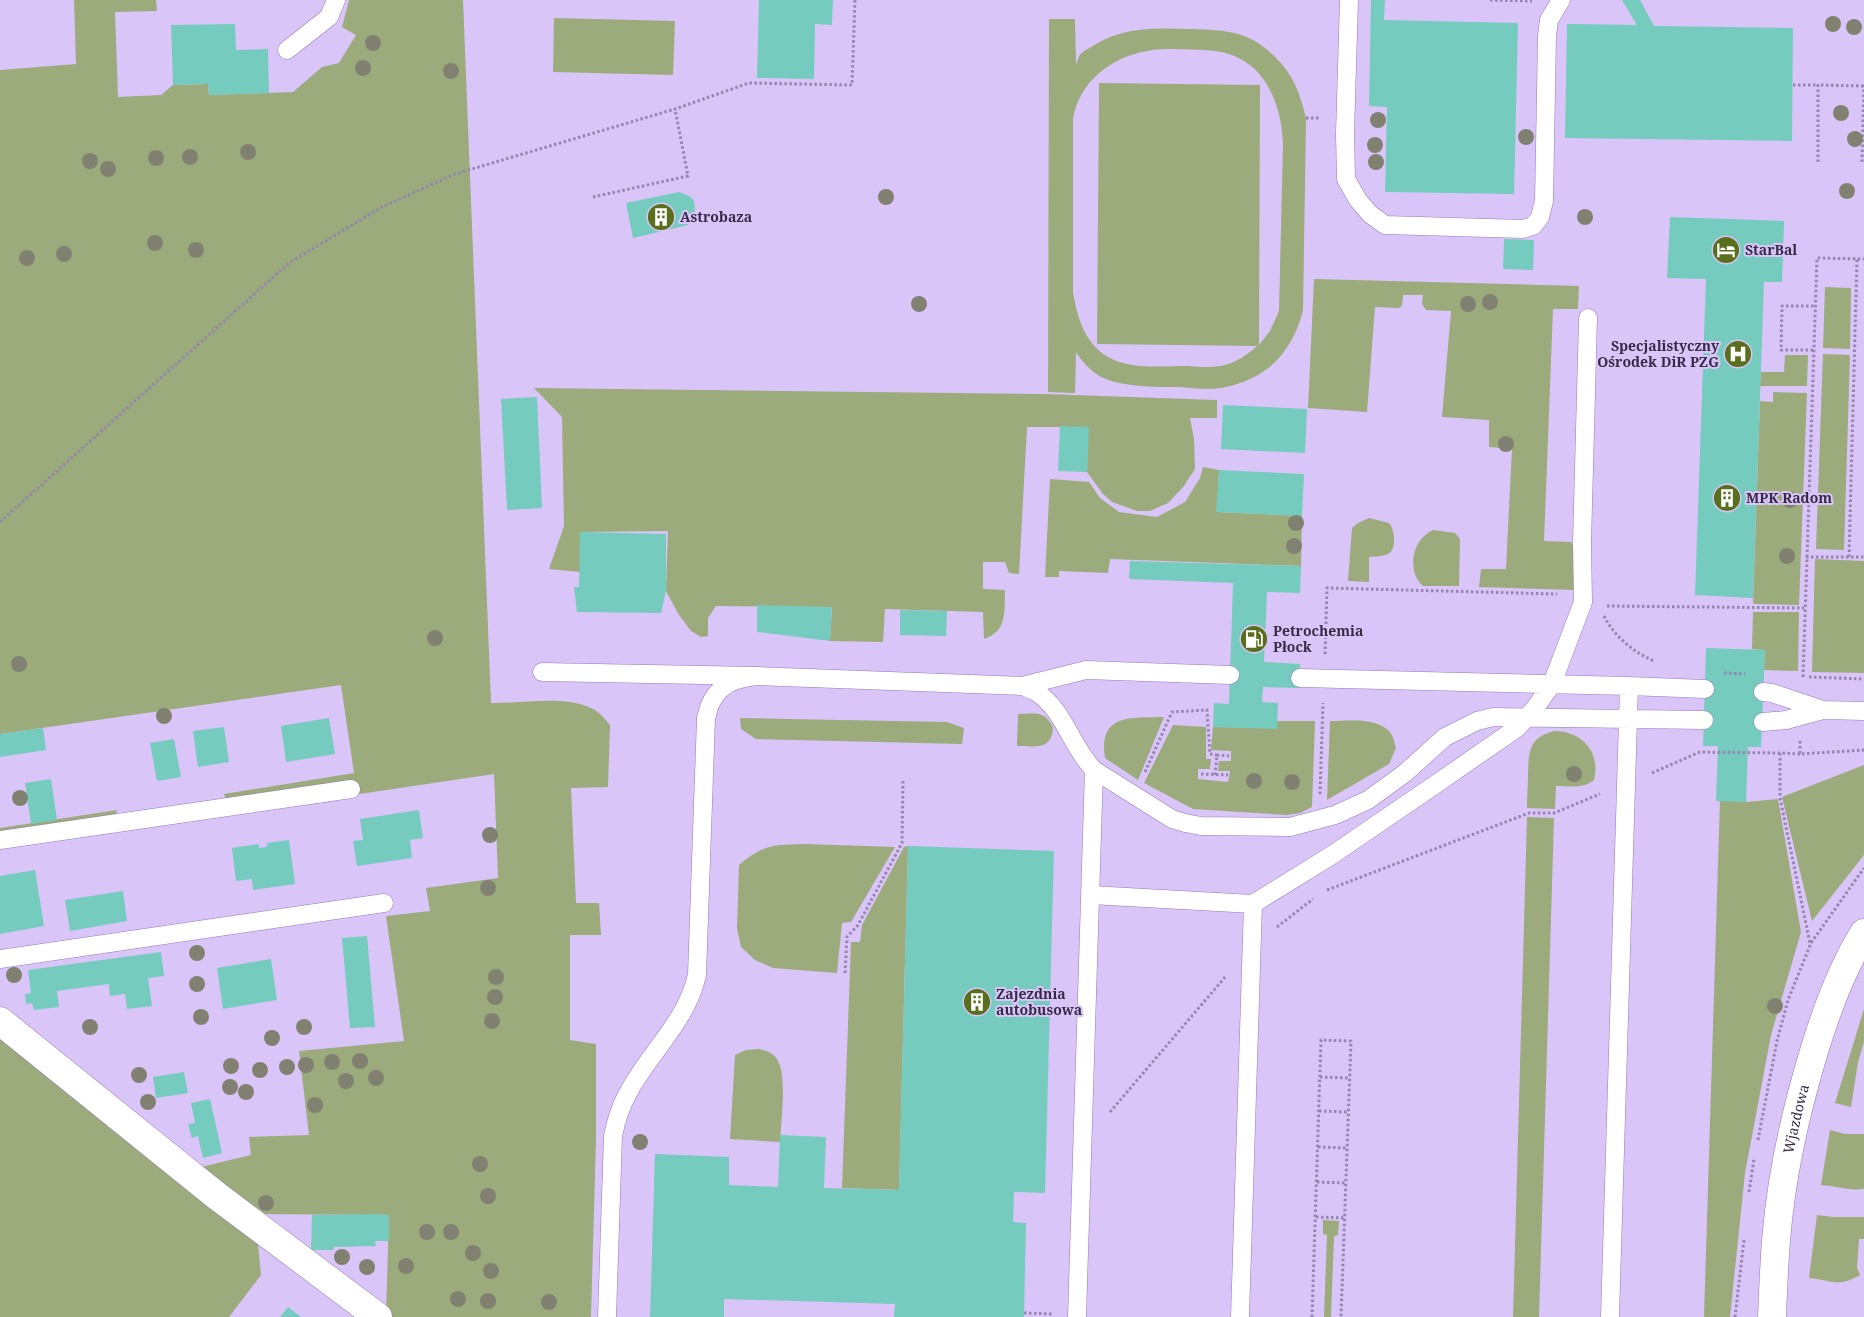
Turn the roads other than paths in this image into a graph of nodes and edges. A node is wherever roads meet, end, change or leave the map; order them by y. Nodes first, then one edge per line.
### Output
1 (336, 0) edge
2 (1349, 0) edge
3 (1558, 5) edge
4 (287, 50) dead end
5 (1588, 318) dead end
6 (542, 672) dead end
7 (1230, 675) dead end
8 (757, 676) junction
9 (1300, 678) dead end
10 (1552, 684) junction
11 (1022, 686) junction
12 (1630, 686) junction
13 (1705, 689) dead end
14 (1764, 692) dead end
15 (1823, 710) junction
16 (1864, 711) edge
17 (1526, 717) junction
18 (1628, 718) junction
19 (1704, 720) dead end
20 (1762, 722) dead end
21 (1094, 770) junction
22 (351, 789) dead end
23 (0, 840) edge
24 (1091, 895) junction
25 (384, 903) dead end
26 (1253, 904) junction
27 (1864, 933) edge
28 (0, 959) edge
29 (0, 1021) edge
30 (378, 1317) edge
31 (608, 1317) edge
32 (1077, 1317) edge
33 (1240, 1317) edge
34 (1610, 1317) edge
35 (1772, 1317) edge

1 - 4 lane
2 - 3 lane
5 - 10 lane
6 - 8 lane
7 - 11 lane
8 - 11 lane
8 - 31 lane
9 - 10 lane
10 - 12 lane
10 - 17 lane
11 - 21 lane
12 - 13 lane
12 - 18 lane
14 - 15 lane
15 - 16 lane
15 - 20 lane
17 - 18 lane
17 - 21 lane
17 - 26 lane
18 - 19 lane
18 - 34 lane
21 - 24 lane
22 - 23 lane
24 - 26 lane
24 - 32 lane
25 - 28 lane
26 - 33 lane
27 - 35 street, Wjazdowa
29 - 30 street

